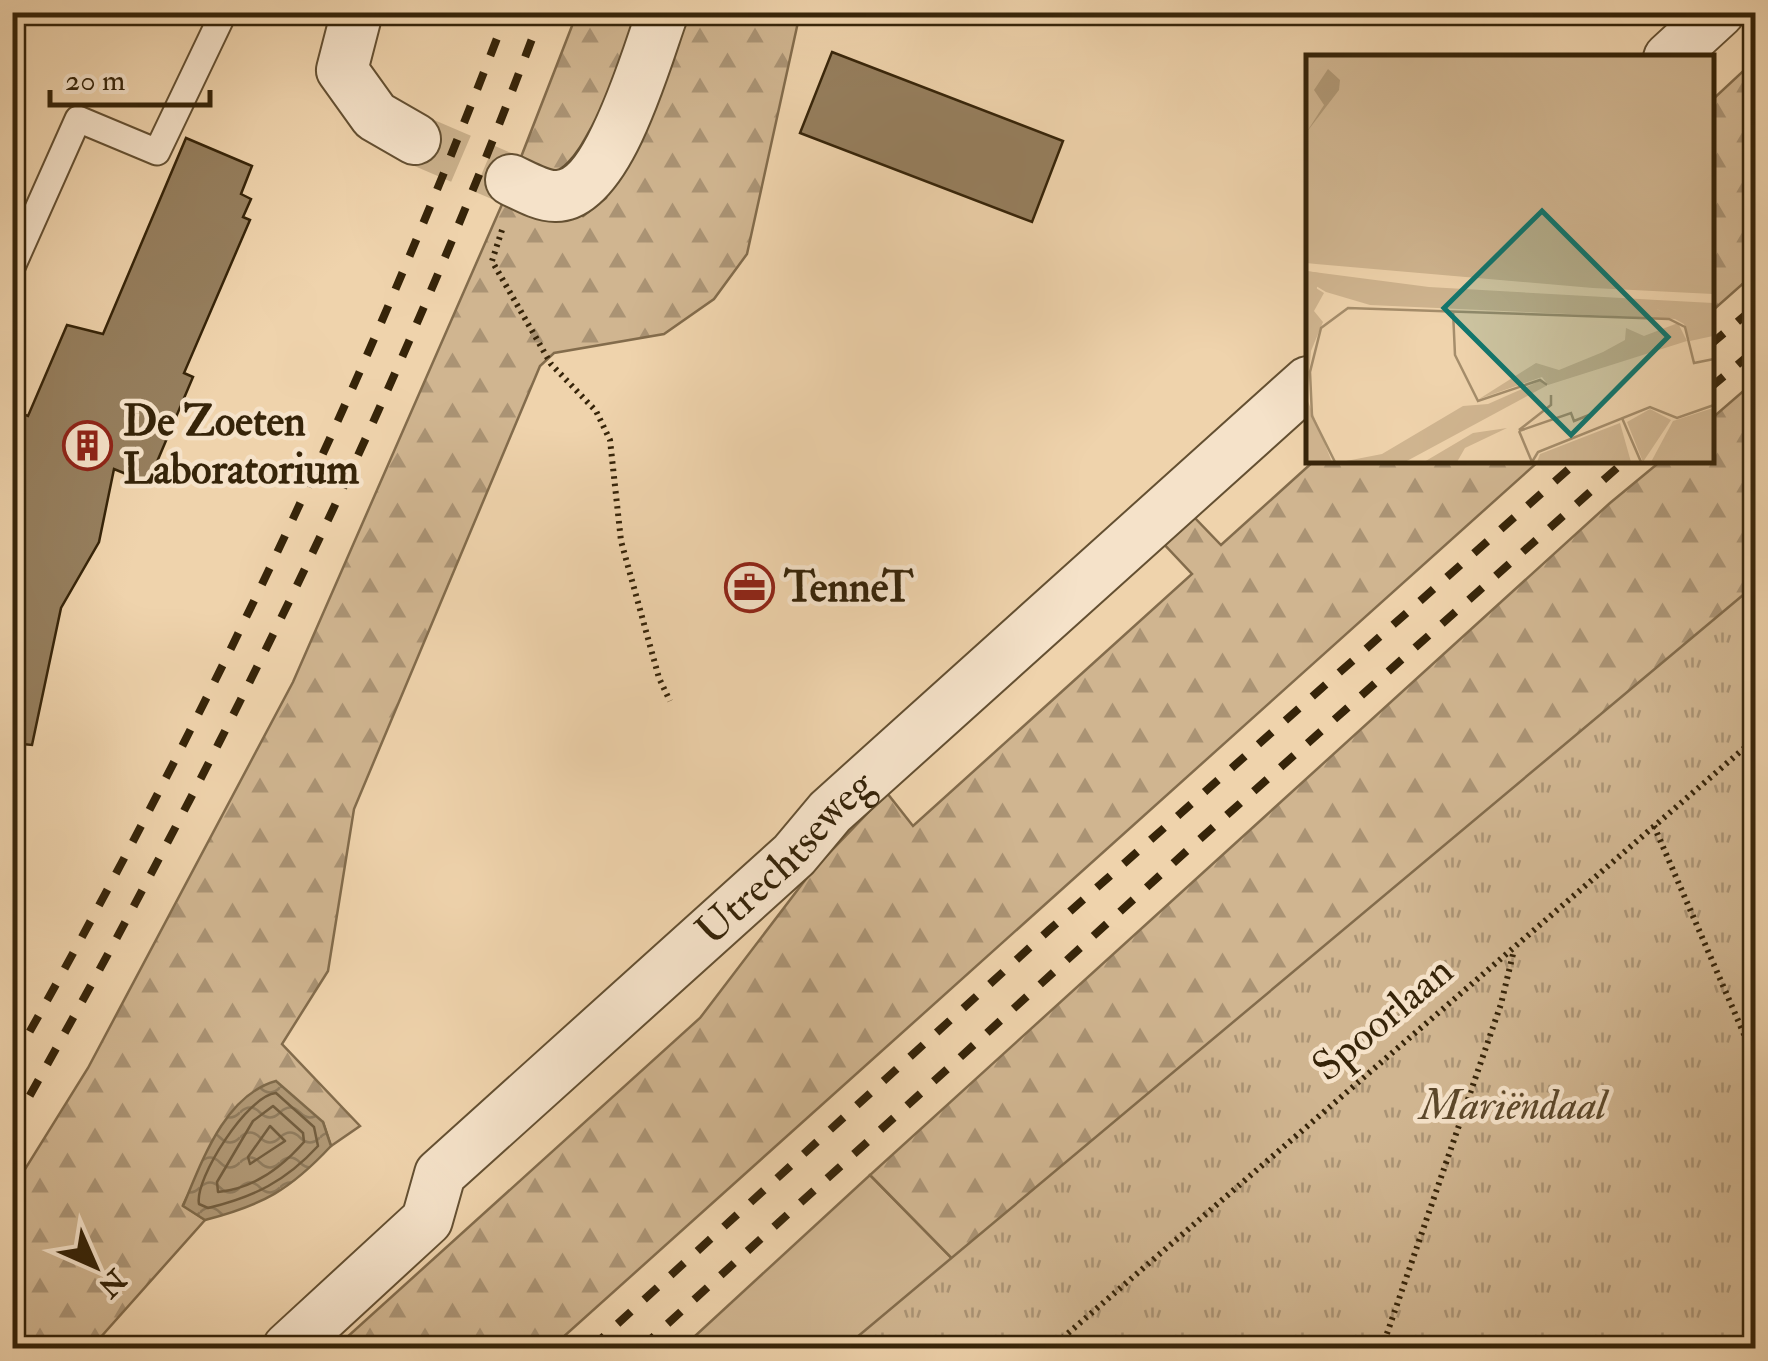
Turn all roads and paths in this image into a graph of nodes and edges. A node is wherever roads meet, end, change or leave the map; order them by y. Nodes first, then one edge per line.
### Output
1 (224, 12) edge
2 (357, 12) edge
3 (663, 12) edge
4 (415, 140) tunnel mouth
5 (517, 182) joint
6 (12, 267) edge
7 (1306, 384) edge
8 (670, 701) dead end
9 (1756, 738) edge
10 (1654, 826) junction
11 (1514, 949) junction
12 (1756, 1062) edge
13 (288, 1348) edge
14 (1051, 1348) edge
15 (1382, 1348) edge

1 - 6 lane
2 - 4 street
3 - 5 street
5 - 8 path
7 - 13 street, Utrechtseweg
9 - 10 path, Spoorlaan
10 - 11 path, Spoorlaan
10 - 12 path
11 - 14 path, Spoorlaan
11 - 15 path

